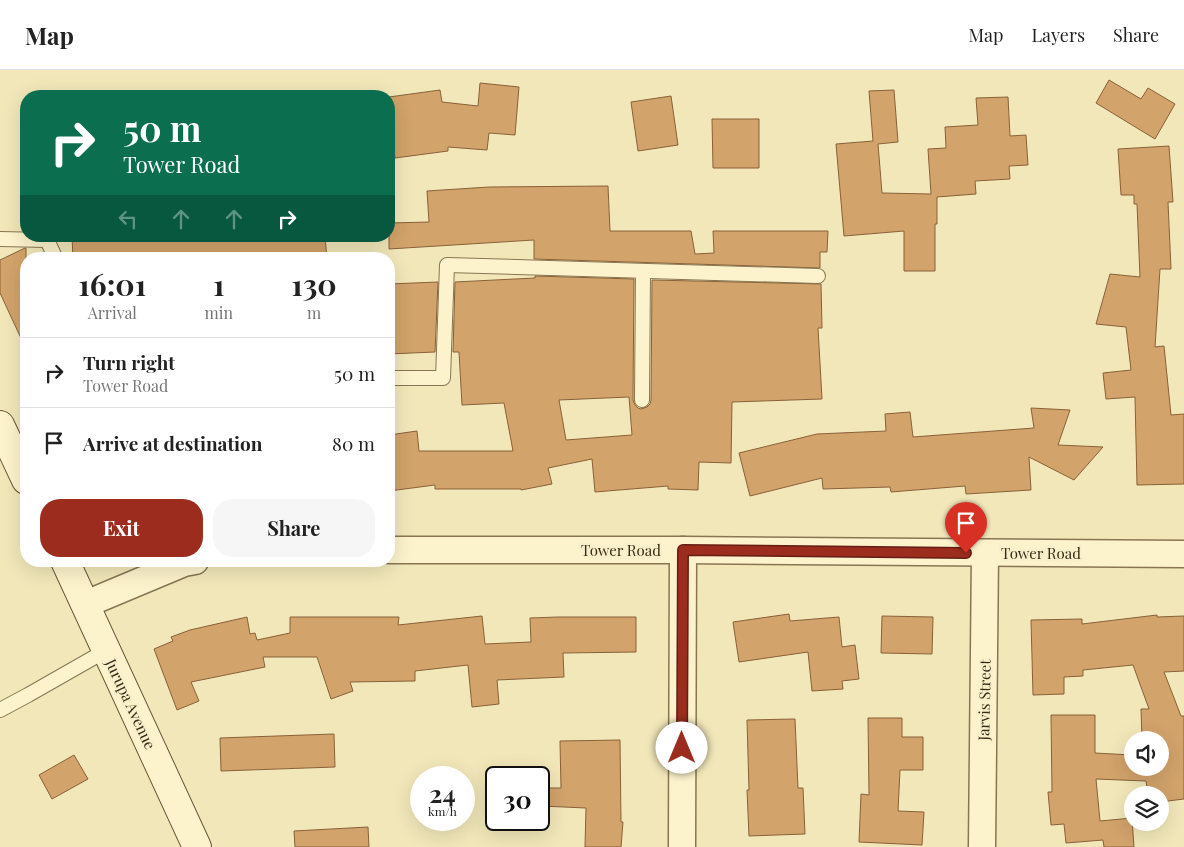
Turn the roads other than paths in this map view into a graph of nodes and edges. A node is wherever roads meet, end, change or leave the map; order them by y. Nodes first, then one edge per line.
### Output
1 (0, 240) edge
2 (20, 240) edge
3 (643, 271) junction
4 (818, 276) dead end
5 (395, 378) edge
6 (642, 400) dead end
7 (0, 425) edge
8 (20, 467) edge
9 (395, 550) edge
10 (683, 550) junction
11 (985, 553) junction
12 (1184, 554) edge
13 (68, 567) edge
14 (174, 567) edge
15 (86, 604) junction
16 (107, 650) junction
17 (0, 710) edge
18 (197, 847) edge
19 (682, 847) edge
20 (982, 847) edge

1 - 2 lane
3 - 4 lane
3 - 5 lane
3 - 6 lane
7 - 8 main road
9 - 10 street, Tower Road
10 - 11 street, Tower Road
10 - 19 street
11 - 12 street, Tower Road
11 - 20 street, Jarvis Street
13 - 15 main road, Jurupa Avenue
14 - 15 street
15 - 16 main road, Jurupa Avenue
16 - 17 lane
16 - 18 main road, Jurupa Avenue

